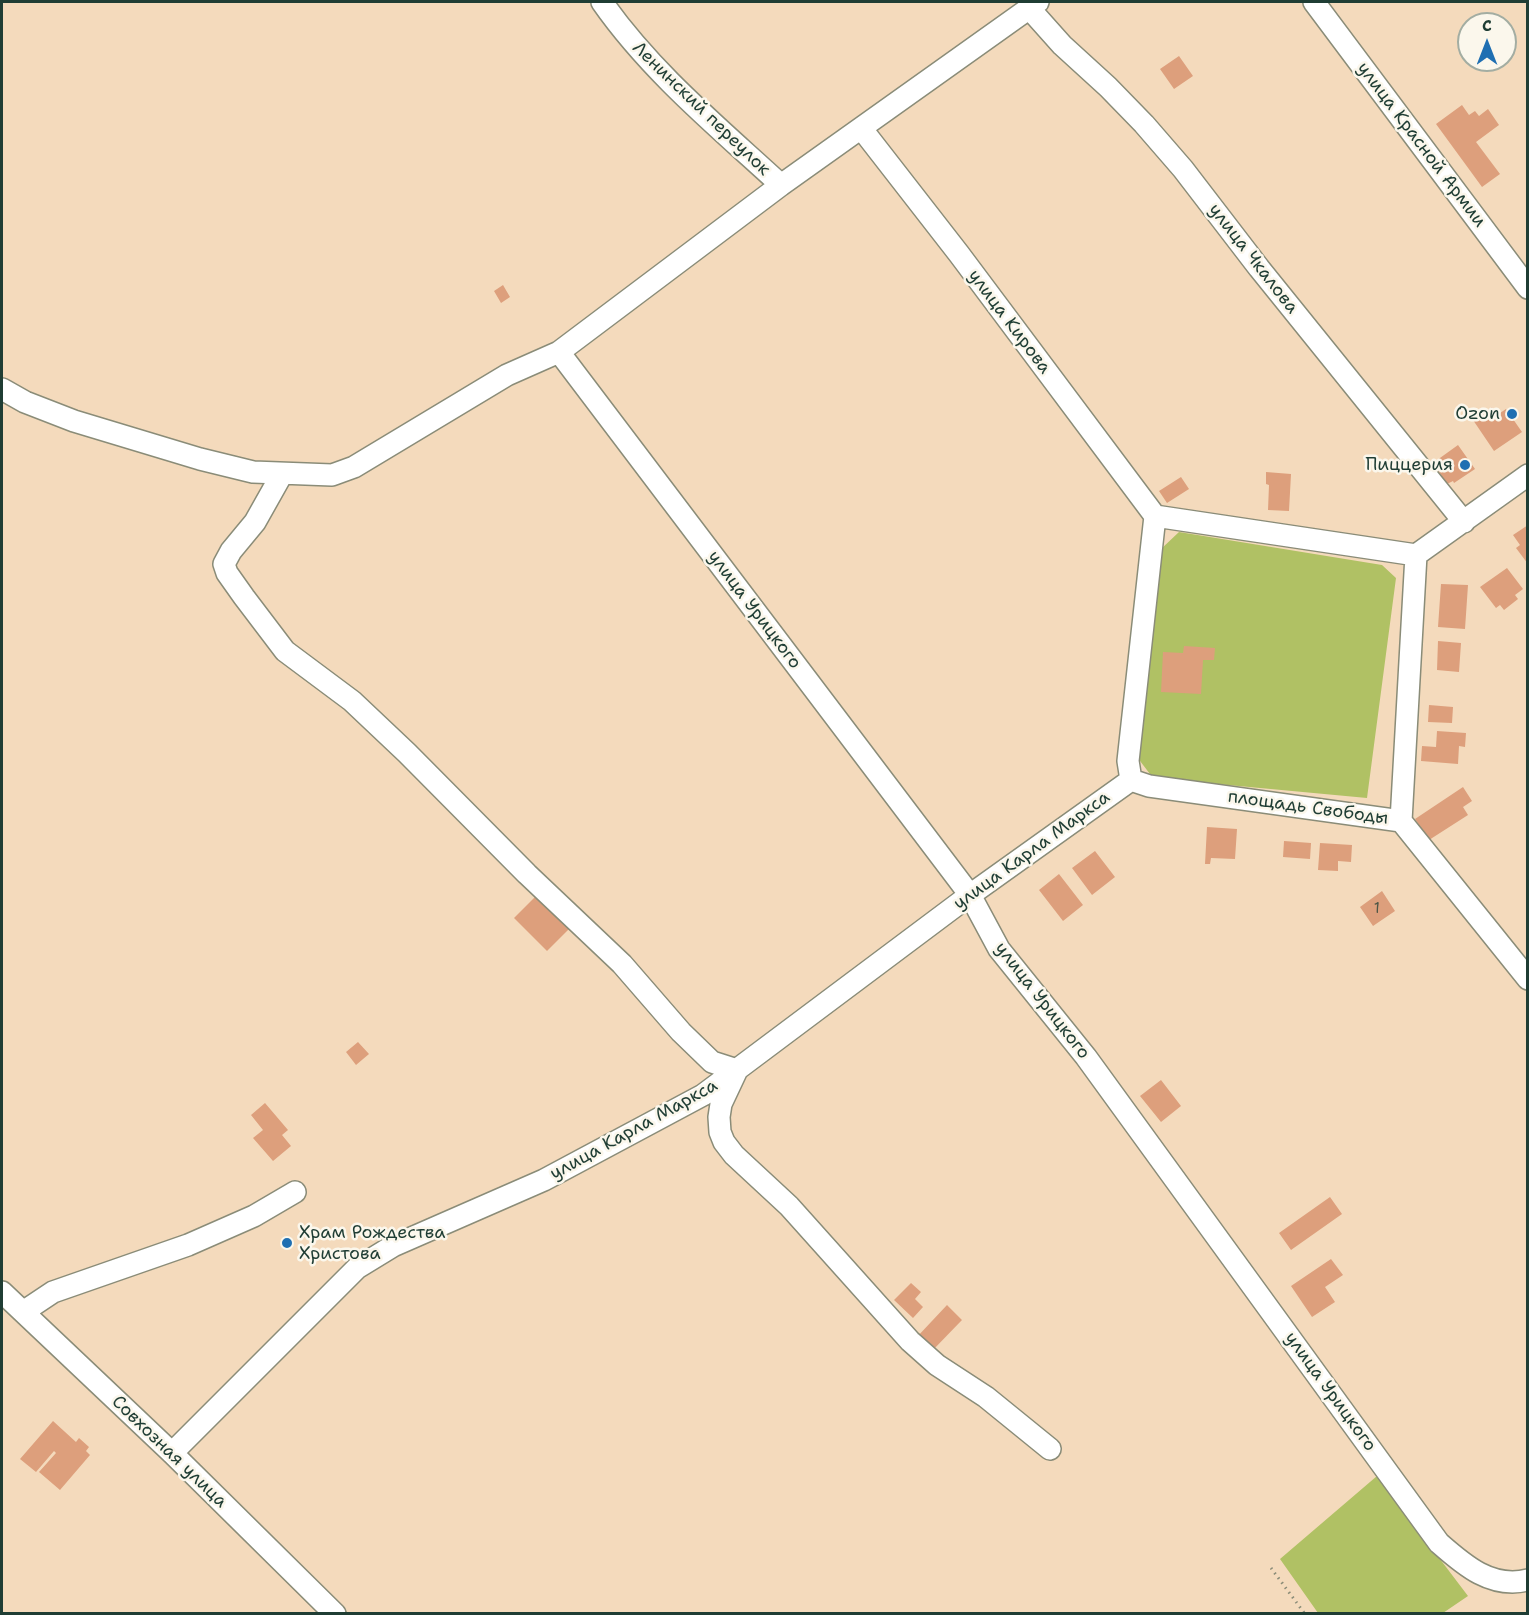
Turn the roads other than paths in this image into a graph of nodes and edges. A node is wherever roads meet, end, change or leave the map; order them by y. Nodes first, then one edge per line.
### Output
1 (602, 2) edge
2 (1314, 2) edge
3 (1034, 5) edge
4 (861, 128) junction
5 (781, 185) junction
6 (1527, 288) edge
7 (559, 352) junction
8 (2, 388) edge
9 (282, 474) junction
10 (1527, 475) edge
11 (1155, 516) junction
12 (1464, 522) junction
13 (1416, 555) junction
14 (1131, 780) junction
15 (1401, 821) junction
16 (970, 895) junction
17 (1527, 980) edge
18 (737, 1070) junction
19 (295, 1192) dead end
20 (2, 1292) edge
21 (23, 1312) junction
22 (1050, 1449) dead end
23 (172, 1453) junction
24 (1527, 1580) edge
25 (335, 1614) edge

1 - 5 street, Ленинский переулок
2 - 6 street, улица Красной Армии
3 - 4 street
3 - 12 street, улица Чкалова
4 - 5 street
4 - 11 street, улица Кирова
5 - 7 street
7 - 9 street
7 - 16 street, улица Урицкого
8 - 9 street
9 - 18 street
10 - 12 street
11 - 13 street
11 - 14 street
12 - 13 street
13 - 15 street, площадь Свободы
14 - 15 street, площадь Свободы
14 - 16 street, улица Карла Маркса
15 - 17 street
16 - 18 street, улица Карла Маркса
16 - 24 street, улица Урицкого
18 - 22 street
18 - 23 street, улица Карла Маркса
19 - 21 street
20 - 21 street, Совхозная улица
21 - 23 street, Совхозная улица
23 - 25 street, Совхозная улица

